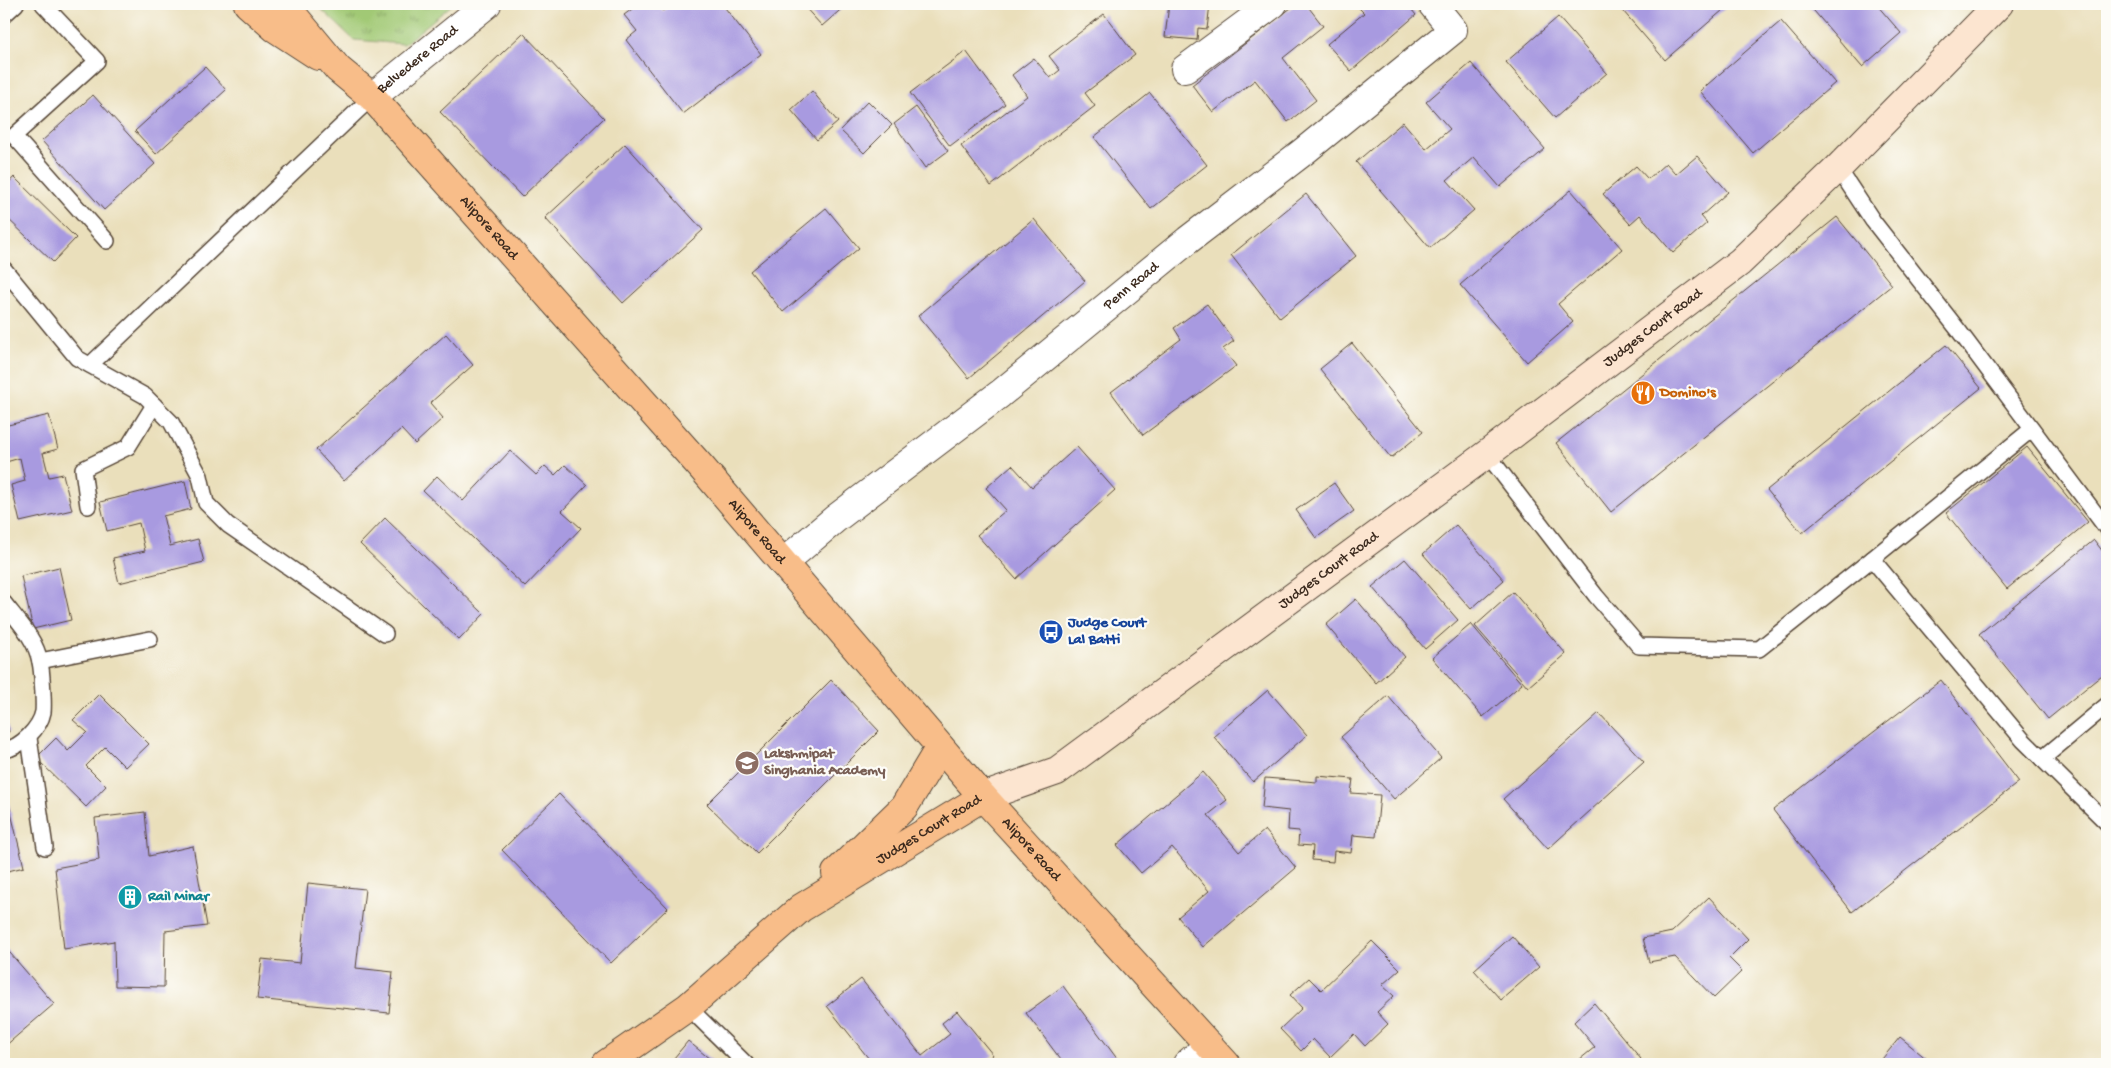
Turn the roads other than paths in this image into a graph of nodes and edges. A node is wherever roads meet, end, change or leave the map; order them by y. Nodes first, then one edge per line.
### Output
1 (16, 4) edge
2 (43, 4) edge
3 (248, 4) edge
4 (284, 4) edge
5 (487, 4) edge
6 (1273, 4) edge
7 (1432, 4) edge
8 (1999, 4) edge
9 (4, 15) edge
10 (338, 69) junction
11 (1185, 69) dead end
12 (372, 97) junction
13 (1838, 168) junction
14 (107, 241) dead end
15 (4, 270) edge
16 (90, 365) junction
17 (154, 405) junction
18 (2032, 429) junction
19 (1487, 454) junction
20 (88, 506) dead end
21 (2107, 529) edge
22 (1872, 560) junction
23 (783, 563) junction
24 (4, 603) edge
25 (385, 634) dead end
26 (150, 639) dead end
27 (40, 661) junction
28 (2107, 705) edge
29 (29, 738) junction
30 (940, 747) junction
31 (4, 750) edge
32 (2042, 759) junction
33 (983, 797) junction
34 (2107, 823) edge
35 (45, 846) dead end
36 (801, 908) junction
37 (688, 1007) junction
38 (1217, 1055) edge
39 (606, 1064) edge
40 (746, 1064) edge
41 (1187, 1064) edge

1 - 9 lane
2 - 14 lane
3 - 10 highway
4 - 10 highway, Alipore Road
5 - 12 street, Belvedere Road
6 - 11 street
7 - 23 street, Penn Road
8 - 13 main road, Judges Court Road
10 - 12 highway, Alipore Road
12 - 16 lane
12 - 23 highway, Alipore Road
13 - 18 lane
13 - 19 main road, Judges Court Road
15 - 16 lane
16 - 17 lane
17 - 20 lane
17 - 25 lane
18 - 21 lane
18 - 22 lane
19 - 22 lane
19 - 33 main road, Judges Court Road
22 - 32 lane
23 - 30 highway, Alipore Road
24 - 27 lane
26 - 27 lane
27 - 29 lane
28 - 32 lane
29 - 31 lane
29 - 35 lane
30 - 33 highway, Alipore Road
30 - 36 highway
32 - 34 lane
33 - 36 highway, Judges Court Road
33 - 38 highway, Alipore Road
36 - 37 highway, Judges Court Road
37 - 39 highway, Judges Court Road
37 - 40 lane
38 - 41 street

